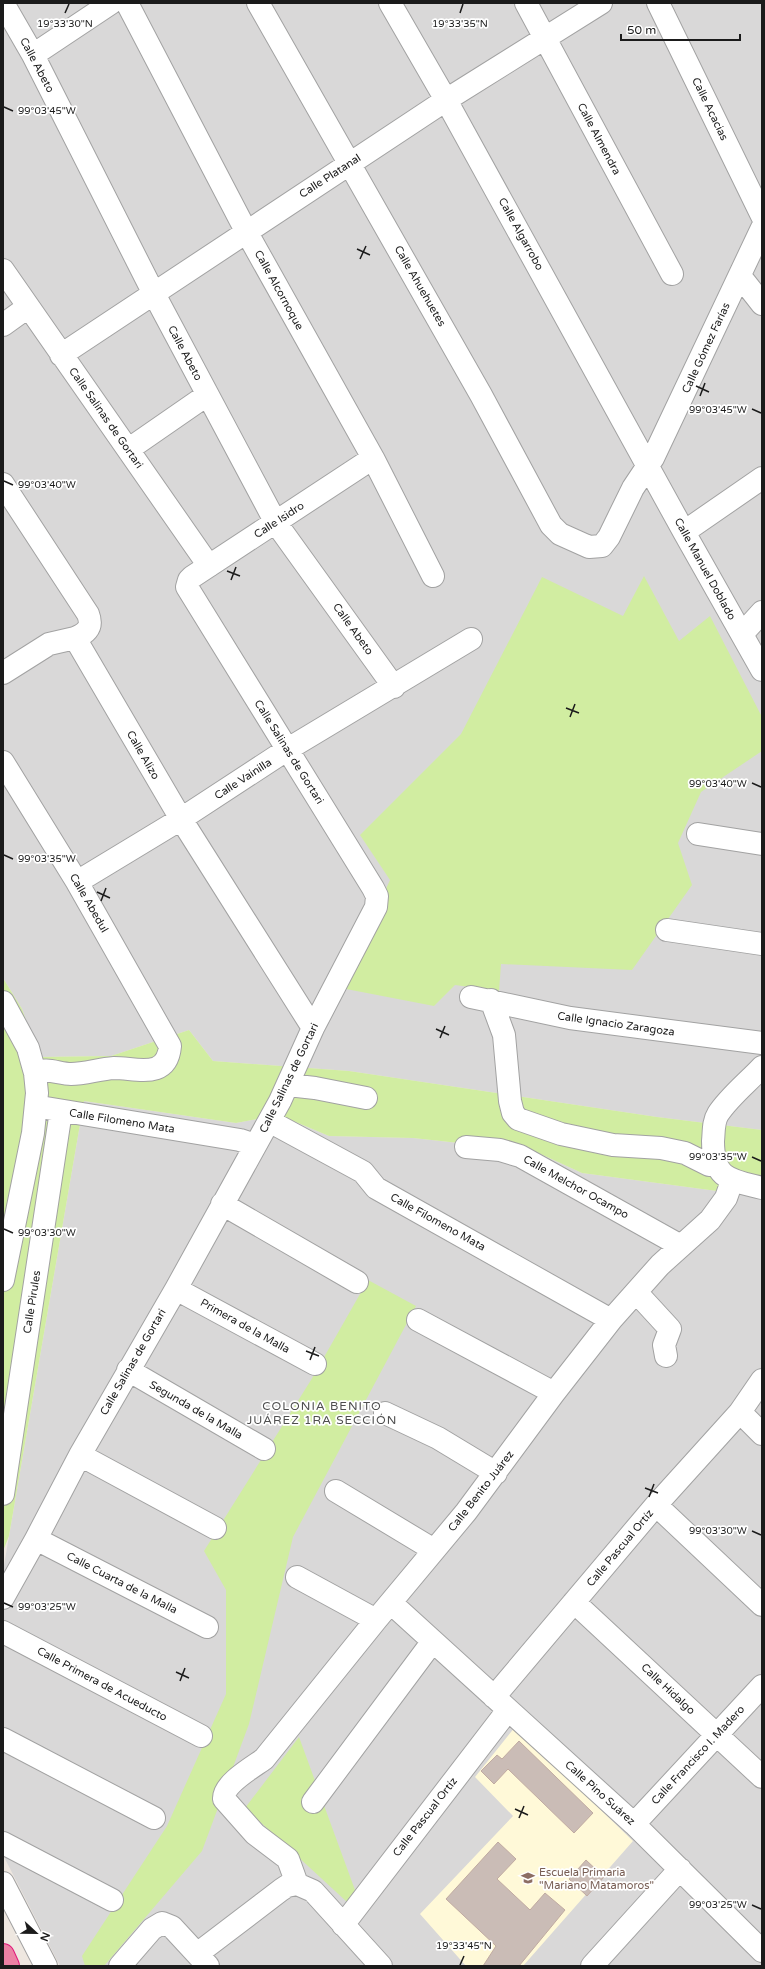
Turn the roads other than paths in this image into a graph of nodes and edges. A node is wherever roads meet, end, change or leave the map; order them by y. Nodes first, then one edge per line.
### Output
1 (3, 3) edge
2 (112, 3) edge
3 (127, 3) edge
4 (258, 3) edge
5 (390, 3) edge
6 (526, 3) edge
7 (601, 3) edge
8 (658, 3) edge
9 (546, 39) junction
10 (32, 56) junction
11 (446, 100) junction
12 (349, 164) junction
13 (762, 216) edge
14 (762, 228) edge
15 (246, 231) junction
16 (3, 270) edge
17 (672, 274) dead end
18 (740, 276) junction
19 (153, 292) junction
20 (762, 304) edge
21 (28, 307) junction
22 (3, 325) edge
23 (61, 355) junction
24 (208, 395) junction
25 (129, 449) junction
26 (373, 458) junction
27 (649, 466) junction
28 (762, 478) edge
29 (3, 484) edge
30 (276, 523) junction
31 (684, 532) junction
32 (598, 547) joint
33 (209, 566) junction
34 (433, 576) dead end
35 (188, 583) joint
36 (762, 612) edge
37 (742, 634) junction
38 (75, 638) junction
39 (471, 639) dead end
40 (762, 670) edge
41 (3, 673) edge
42 (394, 686) junction
43 (288, 750) junction
44 (3, 762) edge
45 (181, 819) junction
46 (698, 834) dead end
47 (762, 844) edge
48 (76, 882) junction
49 (667, 930) dead end
50 (762, 944) edge
51 (3, 1002) edge
52 (314, 1028) junction
53 (762, 1043) edge
54 (762, 1067) edge
55 (35, 1073) junction
56 (288, 1085) junction
57 (366, 1098) dead end
58 (37, 1106) junction
59 (61, 1111) junction
60 (269, 1121) junction
61 (255, 1145) junction
62 (466, 1147) dead end
63 (725, 1173) junction
64 (762, 1188) edge
65 (222, 1204) junction
66 (680, 1246) junction
67 (3, 1280) edge
68 (357, 1282) dead end
69 (176, 1289) junction
70 (636, 1292) junction
71 (418, 1320) dead end
72 (611, 1320) junction
73 (666, 1356) dead end
74 (315, 1364) dead end
75 (128, 1370) junction
76 (762, 1380) edge
77 (554, 1393) junction
78 (740, 1412) junction
79 (385, 1413) dead end
80 (9, 1418) edge
81 (762, 1434) edge
82 (264, 1449) dead end
83 (80, 1455) junction
84 (496, 1473) junction
85 (336, 1491) dead end
86 (3, 1494) edge
87 (656, 1506) junction
88 (215, 1528) dead end
89 (36, 1539) junction
90 (434, 1550) junction
91 (297, 1577) dead end
92 (6, 1585) edge
93 (574, 1602) junction
94 (390, 1603) junction
95 (762, 1605) edge
96 (376, 1620) junction
97 (207, 1627) dead end
98 (3, 1632) edge
99 (433, 1641) junction
100 (762, 1686) edge
101 (501, 1703) junction
102 (717, 1735) junction
103 (201, 1736) dead end
104 (3, 1739) edge
105 (762, 1777) edge
106 (313, 1802) dead end
107 (154, 1818) dead end
108 (634, 1824) junction
109 (3, 1843) edge
110 (680, 1869) junction
111 (3, 1883) edge
112 (297, 1884) junction
113 (112, 1900) dead end
114 (343, 1925) junction
115 (762, 1951) edge
116 (3, 1955) edge
117 (203, 1960) edge
118 (596, 1965) edge
119 (8, 1966) edge
120 (46, 1966) edge
121 (120, 1966) edge
122 (381, 1966) edge

1 - 10 street, Calle Abeto
2 - 10 street
3 - 15 street, Calle Alcornoque
4 - 12 street, Calle Ahuehuetes
5 - 11 street, Calle Algarrobo
6 - 9 street, Calle Almendra
7 - 9 street, Calle Platanal
8 - 13 street, Calle Acacias
9 - 11 street, Calle Platanal
9 - 17 street, Calle Almendra
10 - 19 street, Calle Abeto
11 - 12 street, Calle Platanal
11 - 27 street, Calle Algarrobo
12 - 15 street, Calle Platanal
12 - 32 street, Calle Ahuehuetes
14 - 18 street, Calle Gómez Farías
15 - 19 street, Calle Platanal
15 - 26 street, Calle Alcornoque
16 - 21 street, Calle Salinas de Gortari
18 - 20 street
18 - 27 street, Calle Gómez Farías
19 - 23 street, Calle Platanal
19 - 24 street, Calle Abeto
21 - 22 street
21 - 23 street, Calle Salinas de Gortari
23 - 25 street, Calle Salinas de Gortari
24 - 25 street
24 - 30 street, Calle Abeto
25 - 33 street, Calle Salinas de Gortari
26 - 30 street, Calle Isidro
26 - 34 street, Calle Alcornoque
27 - 31 street, Calle Manuel Doblado
27 - 32 street, Calle Gómez Farías
28 - 31 street
29 - 38 street
30 - 33 street, Calle Isidro
30 - 42 street, Calle Abeto
31 - 37 street, Calle Manuel Doblado
33 - 35 street, Calle Isidro
35 - 43 street, Calle Salinas de Gortari
36 - 37 street
37 - 40 street, Calle Manuel Doblado
38 - 41 street
38 - 45 street, Calle Alizo
39 - 42 street, Calle Vainilla
42 - 43 street, Calle Vainilla
43 - 45 street, Calle Vainilla
43 - 52 street, Calle Salinas de Gortari
44 - 48 street, Calle Abedul
45 - 48 street, Calle Vainilla
45 - 52 street, Calle Alizo
46 - 47 street
48 - 55 street, Calle Abedul
49 - 50 street
51 - 55 street
52 - 56 street, Calle Salinas de Gortari
53 - 63 street, Calle Ignacio Zaragoza
54 - 63 street
55 - 58 street
56 - 57 street
56 - 60 street, Calle Salinas de Gortari
58 - 59 street, Calle Filomeno Mata
58 - 67 street
59 - 61 street, Calle Filomeno Mata
59 - 80 street, Calle Pirules
60 - 61 street, Calle Salinas de Gortari
60 - 72 street, Calle Filomeno Mata
61 - 65 street, Calle Salinas de Gortari
62 - 66 street, Calle Melchor Ocampo
63 - 64 street
63 - 66 street, Calle Benito Juárez
65 - 68 street
65 - 69 street, Calle Salinas de Gortari
66 - 70 street, Calle Benito Juárez
69 - 74 street, Primera de la Malla
69 - 75 street, Calle Salinas de Gortari
70 - 72 street, Calle Benito Juárez
70 - 73 street
71 - 77 street
72 - 77 street, Calle Benito Juárez
75 - 82 street, Segunda de la Malla
75 - 83 street, Calle Salinas de Gortari
76 - 78 street, Calle Pascual Ortíz
77 - 84 street, Calle Benito Juárez
78 - 81 street
78 - 87 street, Calle Pascual Ortíz
79 - 84 street
80 - 86 street, Calle Pirules
83 - 88 street
83 - 89 street, Calle Salinas de Gortari
84 - 90 street, Calle Benito Juárez
85 - 90 street
87 - 93 street, Calle Pascual Ortíz
87 - 95 street
89 - 92 street, Calle Salinas de Gortari
89 - 97 street, Calle Cuarta de la Malla
90 - 94 street, Calle Benito Juárez
91 - 96 street
93 - 101 street, Calle Pascual Ortíz
93 - 102 street, Calle Hidalgo
94 - 96 street, Calle Benito Juárez
94 - 99 street, Calle Pino Suárez
96 - 112 street, Calle Benito Juárez
98 - 103 street, Calle Primera de Acueducto
99 - 101 street, Calle Pino Suárez
99 - 106 street
100 - 102 street, Calle Francisco I. Madero
101 - 108 street, Calle Pino Suárez
101 - 114 street, Calle Pascual Ortíz
102 - 105 street, Calle Hidalgo
102 - 108 street, Calle Francisco I. Madero
104 - 107 street
108 - 110 street, Calle Pino Suárez
109 - 113 street
110 - 115 street, Calle Pino Suárez
110 - 118 street
111 - 120 street
112 - 114 street
112 - 117 street
114 - 122 street
116 - 119 highway
117 - 121 street

